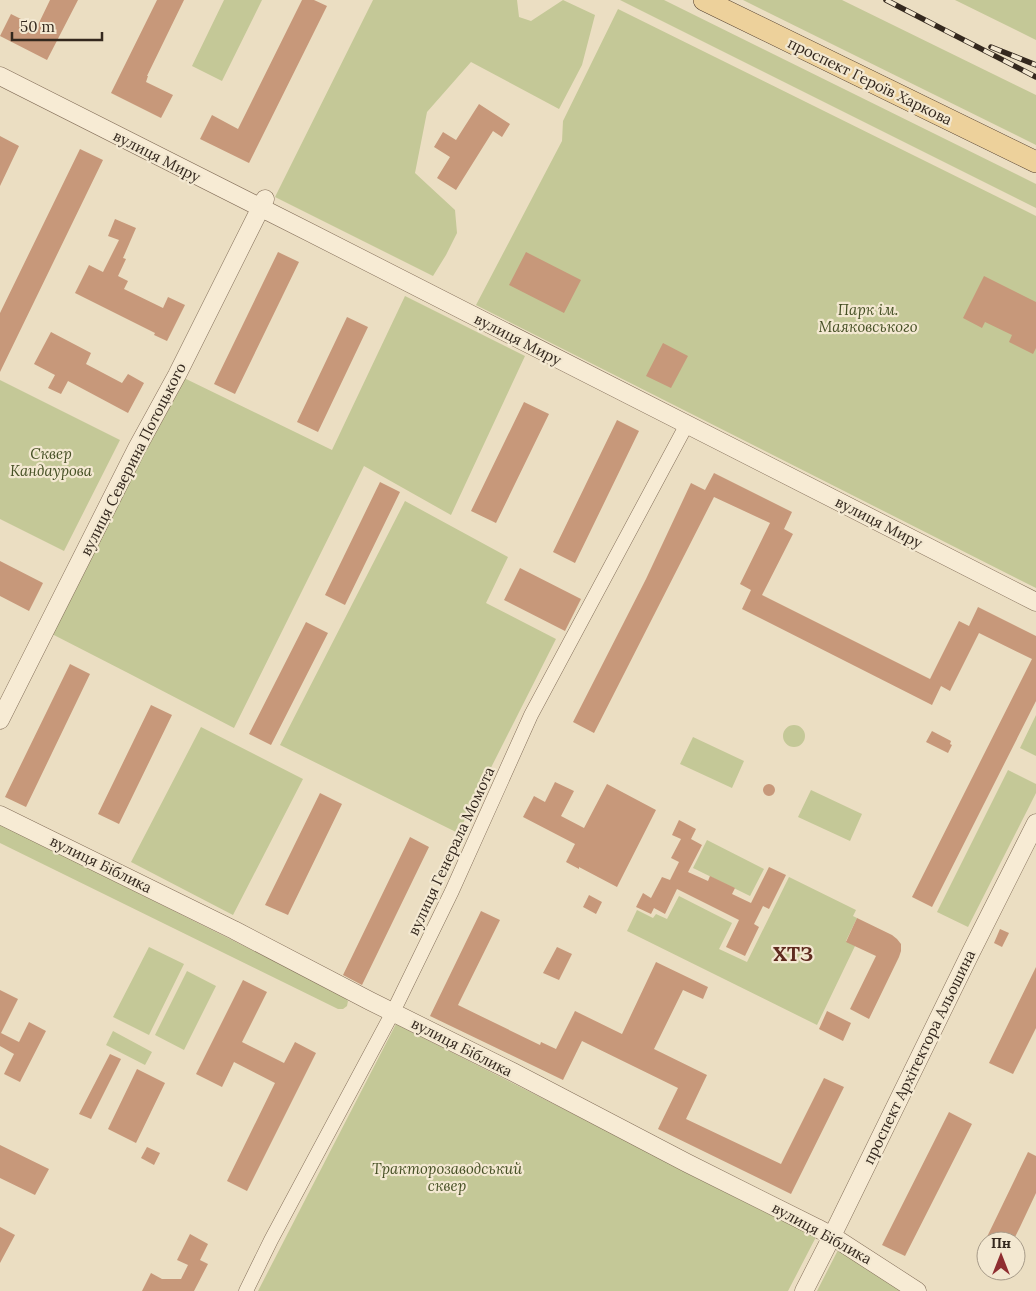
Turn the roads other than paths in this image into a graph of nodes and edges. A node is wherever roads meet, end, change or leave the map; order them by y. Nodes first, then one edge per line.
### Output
1 (704, 0) edge
2 (0, 76) edge
3 (1036, 162) edge
4 (263, 203) junction
5 (687, 424) junction
6 (1036, 602) edge
7 (0, 720) edge
8 (0, 815) edge
9 (1036, 823) edge
10 (394, 1012) junction
11 (832, 1236) junction
12 (246, 1291) edge
13 (804, 1291) edge
14 (918, 1291) edge

1 - 3 main road, проспект Героїв Харкова
2 - 4 street, вулиця Миру
4 - 5 street, вулиця Миру
4 - 7 street, вулиця Северина Потоцького
5 - 6 street, вулиця Миру
5 - 10 street, вулиця Генерала Момота
8 - 10 street, вулиця Біблика
9 - 11 street, проспект Архітектора Альошина
10 - 11 street, вулиця Біблика
10 - 12 street, вулиця Генерала Момота
11 - 13 street, проспект Архітектора Альошина
11 - 14 street, вулиця Біблика

